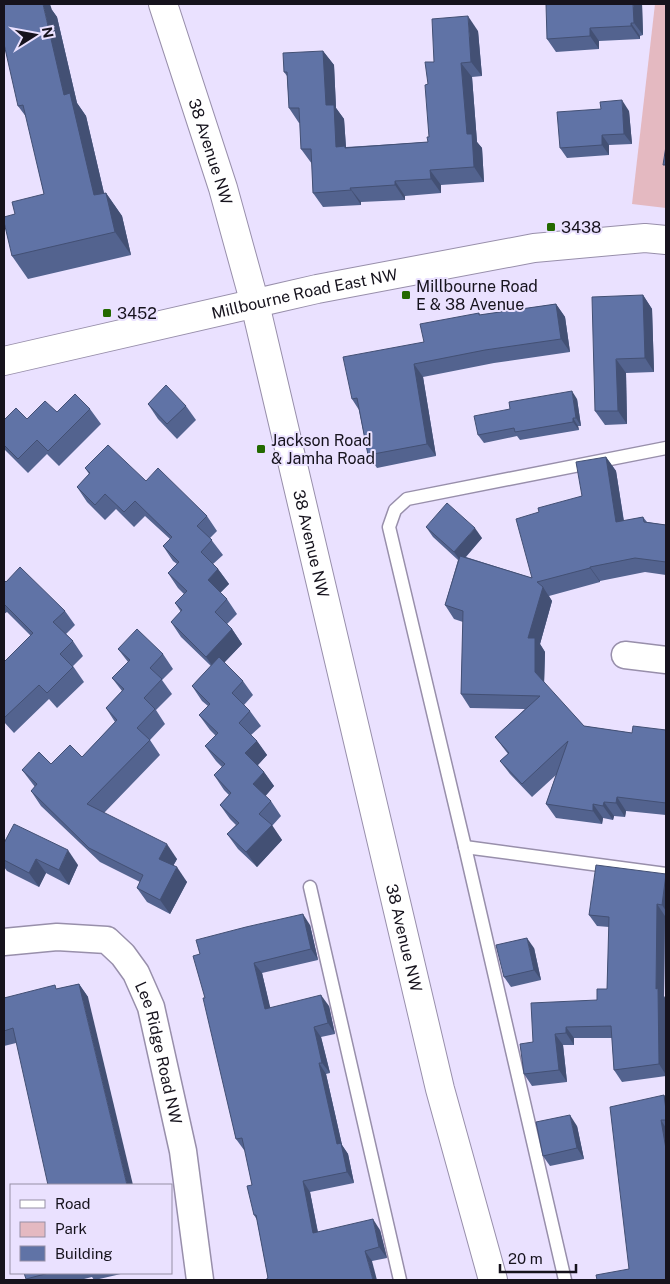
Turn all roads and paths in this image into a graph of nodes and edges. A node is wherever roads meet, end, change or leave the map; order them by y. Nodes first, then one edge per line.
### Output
1 (163, 4) edge
2 (666, 240) edge
3 (255, 304) junction
4 (4, 361) edge
5 (666, 448) edge
6 (624, 655) dead end
7 (666, 660) edge
8 (465, 847) junction
9 (666, 874) edge
10 (310, 887) dead end
11 (4, 942) edge
12 (440, 1089) junction
13 (200, 1280) edge
14 (400, 1280) edge
15 (475, 1280) edge
16 (493, 1280) edge
17 (565, 1280) edge

1 - 3 street, 38 Avenue NW
2 - 3 street, Millbourne Road East NW
3 - 4 street, Millbourne Road East NW
3 - 12 street, 38 Avenue NW
5 - 8 lane
6 - 7 street
8 - 9 lane
8 - 17 lane
10 - 14 lane
11 - 13 street, Lee Ridge Road NW
12 - 15 street, 38 Avenue NW
12 - 16 street, 38 Avenue NW

